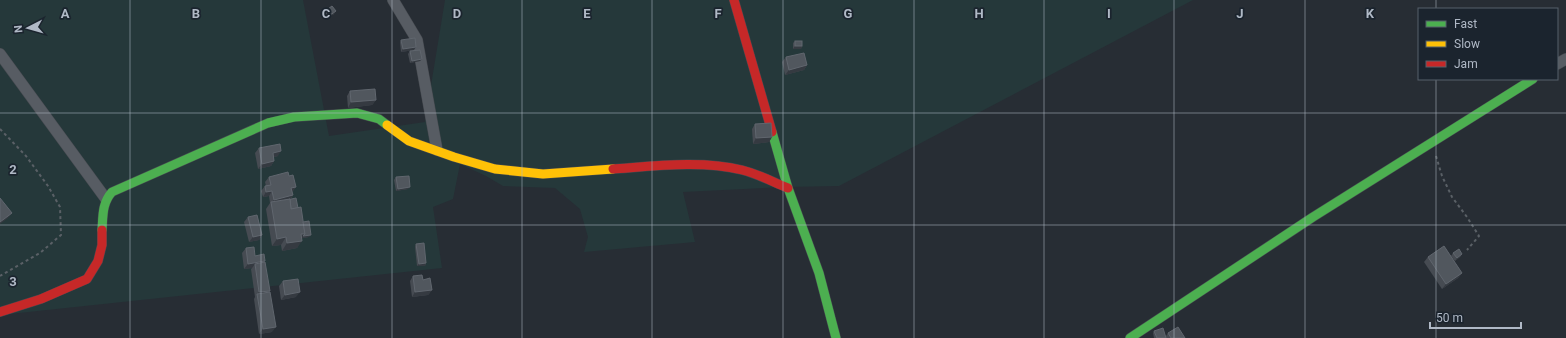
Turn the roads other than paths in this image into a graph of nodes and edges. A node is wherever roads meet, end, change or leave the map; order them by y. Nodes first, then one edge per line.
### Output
1 (393, 0) edge
2 (734, 0) edge
3 (0, 54) edge
4 (1531, 80) edge
5 (437, 150) junction
6 (788, 188) junction
7 (106, 199) junction
8 (0, 312) edge
9 (836, 338) edge
10 (1130, 338) edge

1 - 5 street
2 - 6 street
3 - 7 street
4 - 10 street
5 - 6 street
5 - 7 street
6 - 9 street
7 - 8 street

